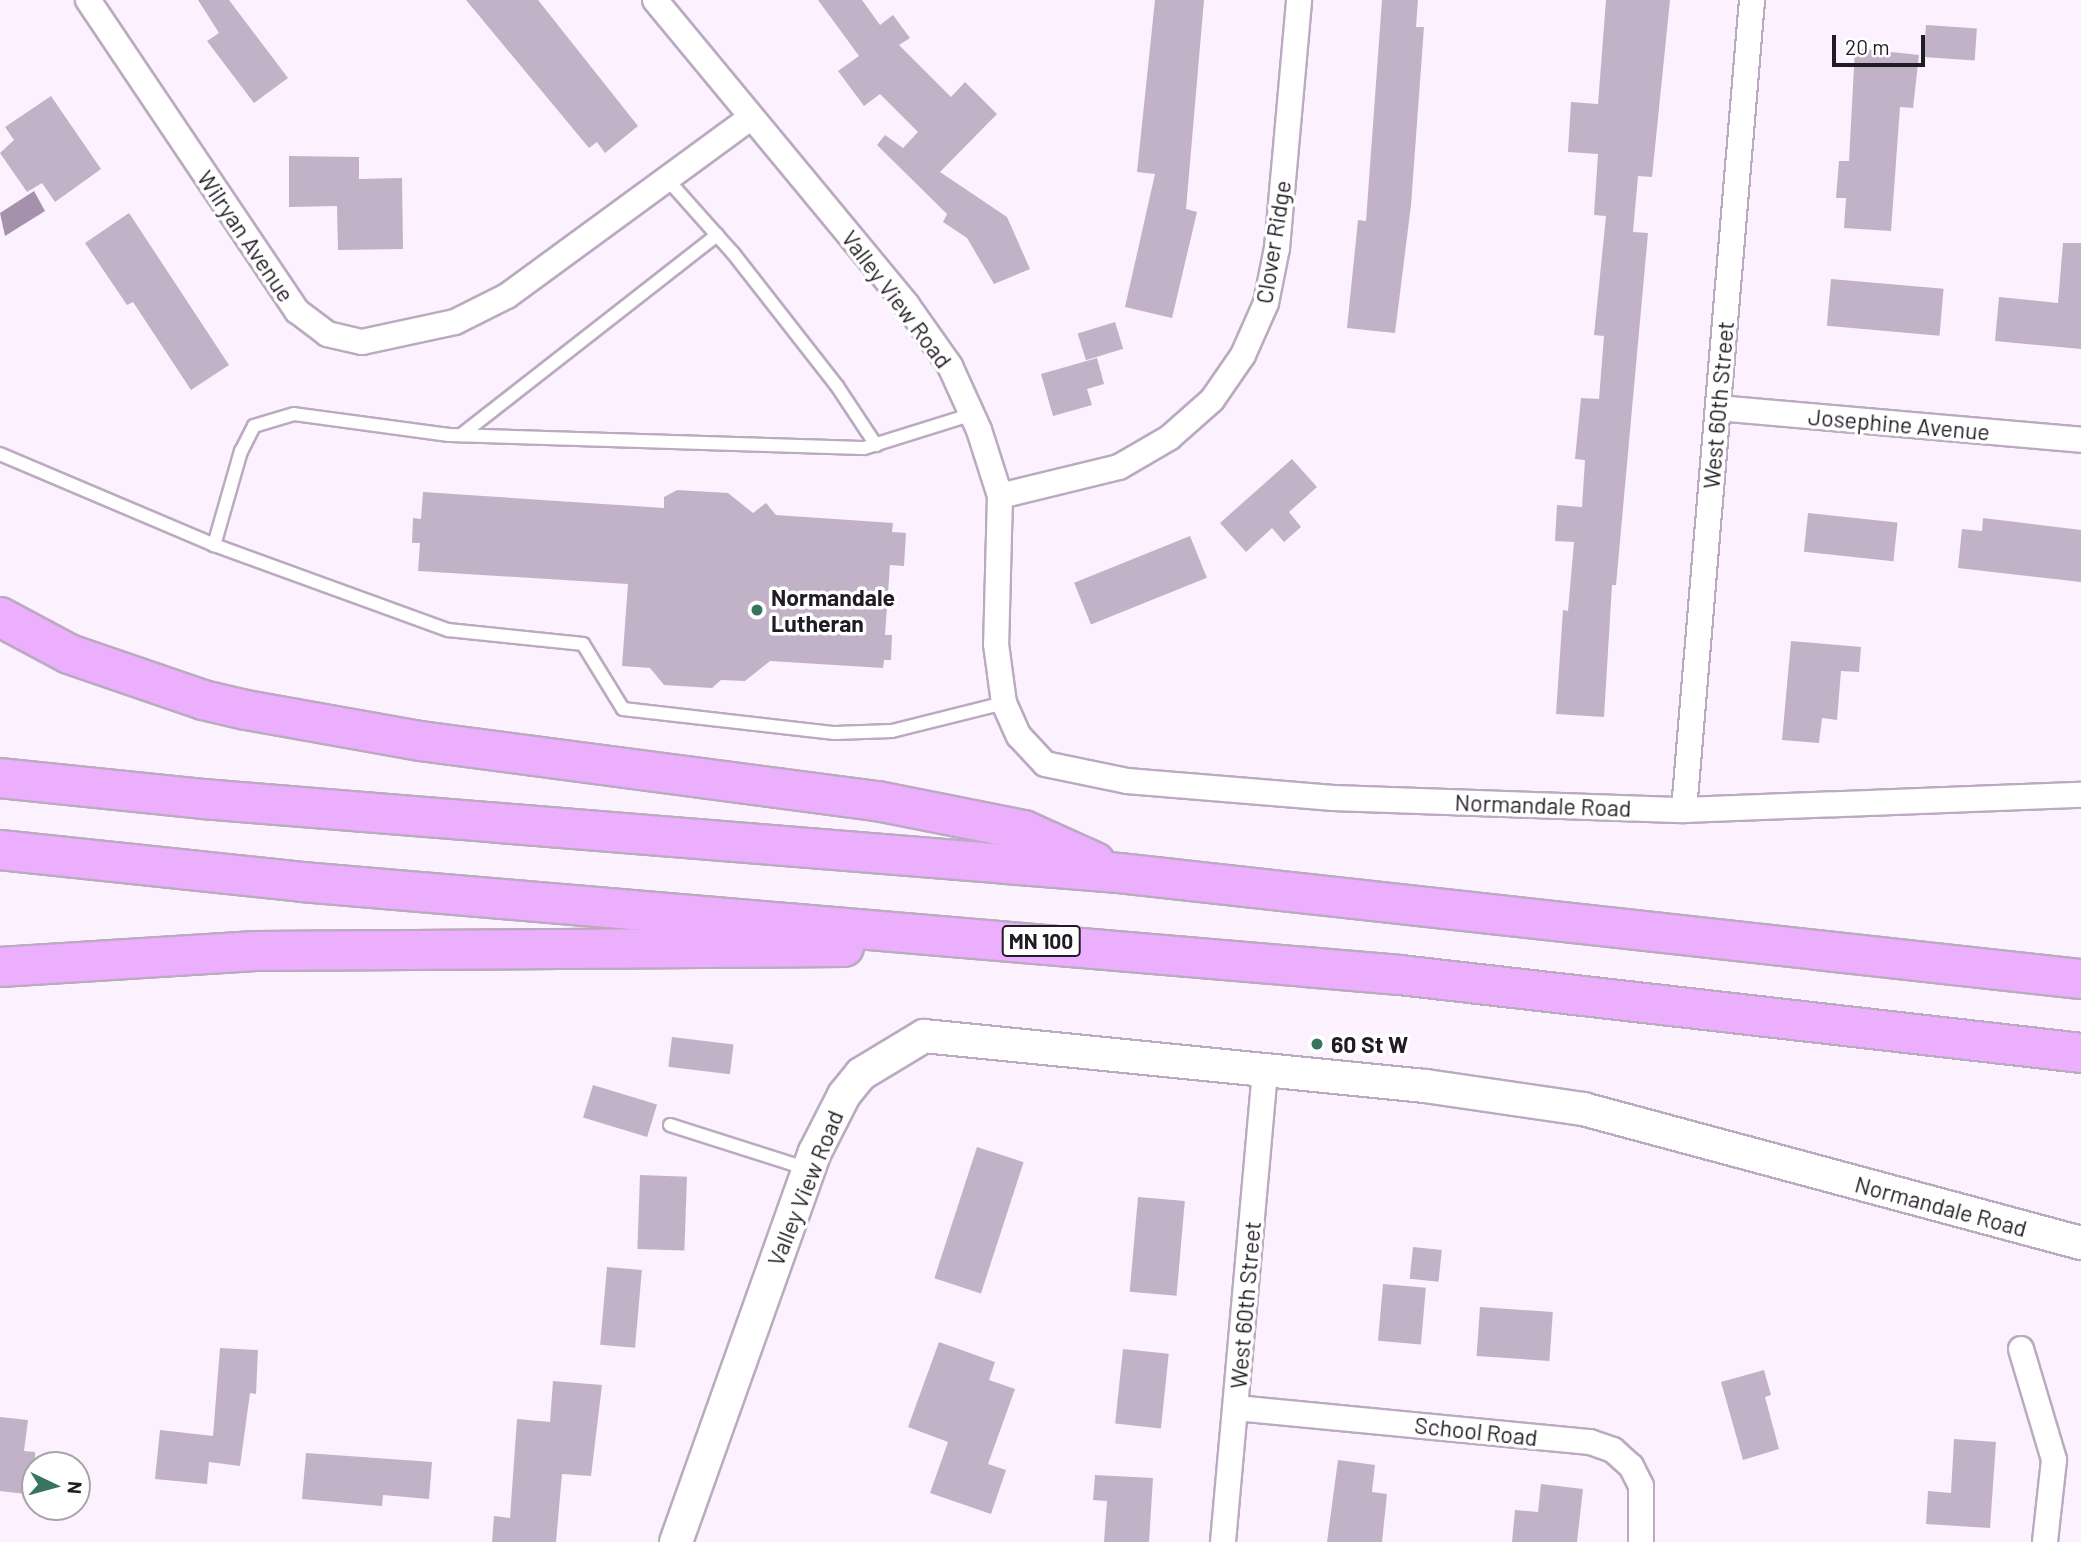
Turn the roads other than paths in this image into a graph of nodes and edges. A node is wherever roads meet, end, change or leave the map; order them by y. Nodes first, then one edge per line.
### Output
1 (88, 0) edge
2 (655, 0) edge
3 (1299, 0) edge
4 (1752, 0) edge
5 (752, 117) junction
6 (667, 179) junction
7 (718, 235) junction
8 (1718, 408) junction
9 (973, 414) junction
10 (461, 435) junction
11 (2081, 440) edge
12 (876, 445) junction
13 (0, 454) edge
14 (1000, 496) junction
15 (214, 545) junction
16 (0, 617) edge
17 (1004, 703) junction
18 (1019, 736) joint
19 (0, 778) edge
20 (2081, 795) edge
21 (1684, 810) junction
22 (0, 850) edge
23 (1119, 873) junction
24 (1074, 944) junction
25 (0, 967) edge
26 (2081, 979) edge
27 (2081, 1053) edge
28 (1265, 1069) junction
29 (670, 1125) dead end
30 (808, 1169) junction
31 (2081, 1243) edge
32 (2021, 1349) dead end
33 (1236, 1408) junction
34 (676, 1542) edge
35 (1223, 1542) edge
36 (1641, 1542) edge
37 (2045, 1542) edge

1 - 6 street, Wilryan Avenue
2 - 5 street, Valley View Road
3 - 14 street, Clover Ridge
4 - 8 street, West 60th Street
5 - 6 street, Wilryan Avenue
5 - 9 street, Valley View Road
6 - 7 lane
7 - 10 lane
7 - 12 lane
8 - 11 street, Josephine Avenue
8 - 21 street, West 60th Street
9 - 12 lane
9 - 14 street, Valley View Road
10 - 12 lane
10 - 15 lane
13 - 15 lane
14 - 17 street, Valley View Road
15 - 17 lane
16 - 23 highway
17 - 18 street, Valley View Road
18 - 21 street, Normandale Road
19 - 23 highway
20 - 21 street, Normandale Road
22 - 24 highway, MN 100
23 - 26 highway
24 - 25 highway
24 - 27 highway, MN 100
28 - 30 street, Valley View Road
28 - 31 street, Normandale Road
28 - 33 street, West 60th Street
29 - 30 lane
30 - 34 street, Valley View Road
32 - 37 street
33 - 35 street, West 60th Street
33 - 36 street, School Road

